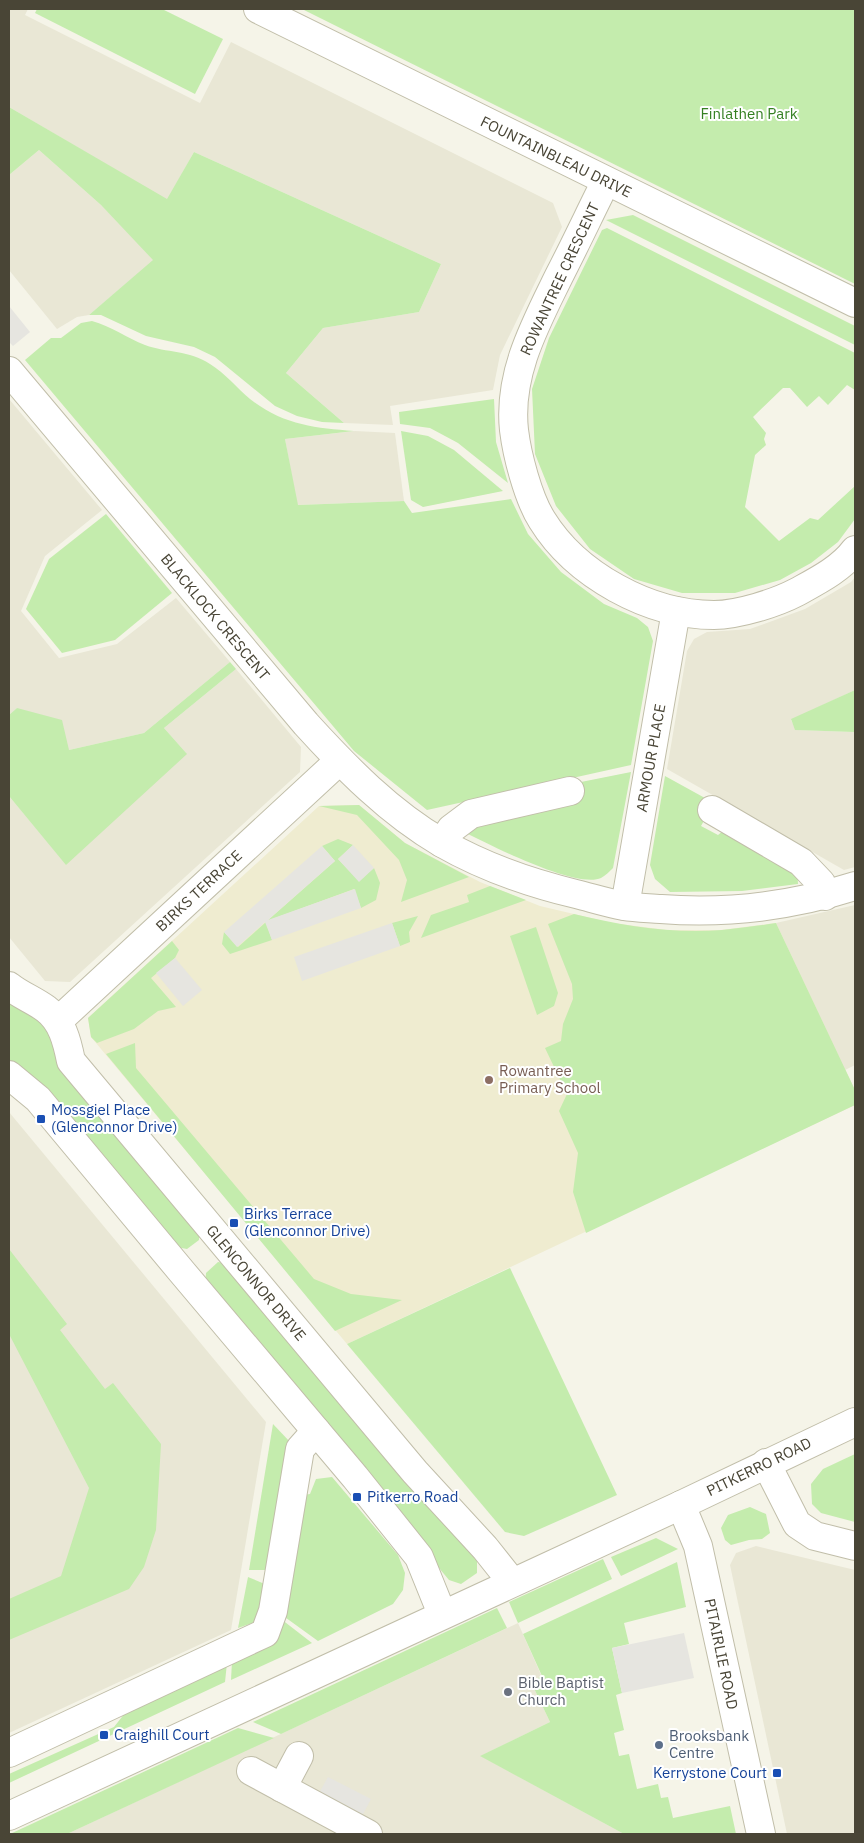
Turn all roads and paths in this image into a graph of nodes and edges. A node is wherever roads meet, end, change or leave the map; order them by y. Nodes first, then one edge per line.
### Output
1 (258, 9) edge
2 (606, 182) junction
3 (855, 304) edge
4 (9, 371) edge
5 (855, 550) edge
6 (676, 610) junction
7 (339, 761) junction
8 (570, 791) dead end
9 (712, 810) dead end
10 (442, 843) junction
11 (855, 886) edge
12 (825, 896) junction
13 (625, 906) junction
14 (9, 986) edge
15 (58, 1021) junction
16 (9, 1075) edge
17 (855, 1422) edge
18 (316, 1431) junction
19 (766, 1463) junction
20 (681, 1504) junction
21 (855, 1546) edge
22 (512, 1582) junction
23 (442, 1614) junction
24 (9, 1753) edge
25 (299, 1756) dead end
26 (250, 1771) dead end
27 (282, 1788) junction
28 (9, 1816) edge
29 (368, 1834) edge
30 (761, 1834) edge

1 - 2 street, FOUNTAINBLEAU DRIVE
2 - 3 street, FOUNTAINBLEAU DRIVE
2 - 6 street, ROWANTREE CRESCENT
4 - 7 street, BLACKLOCK CRESCENT
5 - 6 street, ROWANTREE CRESCENT
6 - 13 street, ARMOUR PLACE
7 - 10 street, BLACKLOCK CRESCENT
7 - 15 street, BIRKS TERRACE
8 - 10 street
9 - 12 street
10 - 13 street, BLACKLOCK CRESCENT
11 - 12 street, BLACKLOCK CRESCENT
12 - 13 street, BLACKLOCK CRESCENT
14 - 15 street, GLENCONNOR DRIVE
15 - 22 street, GLENCONNOR DRIVE
16 - 18 street
17 - 19 street, PITKERRO ROAD
18 - 23 street
18 - 24 street
19 - 20 street, PITKERRO ROAD
19 - 21 street
20 - 22 street, PITKERRO ROAD
20 - 30 street, PITAIRLIE ROAD
22 - 23 street, PITKERRO ROAD
23 - 28 street, PITKERRO ROAD
25 - 27 street
26 - 27 street
27 - 29 street

